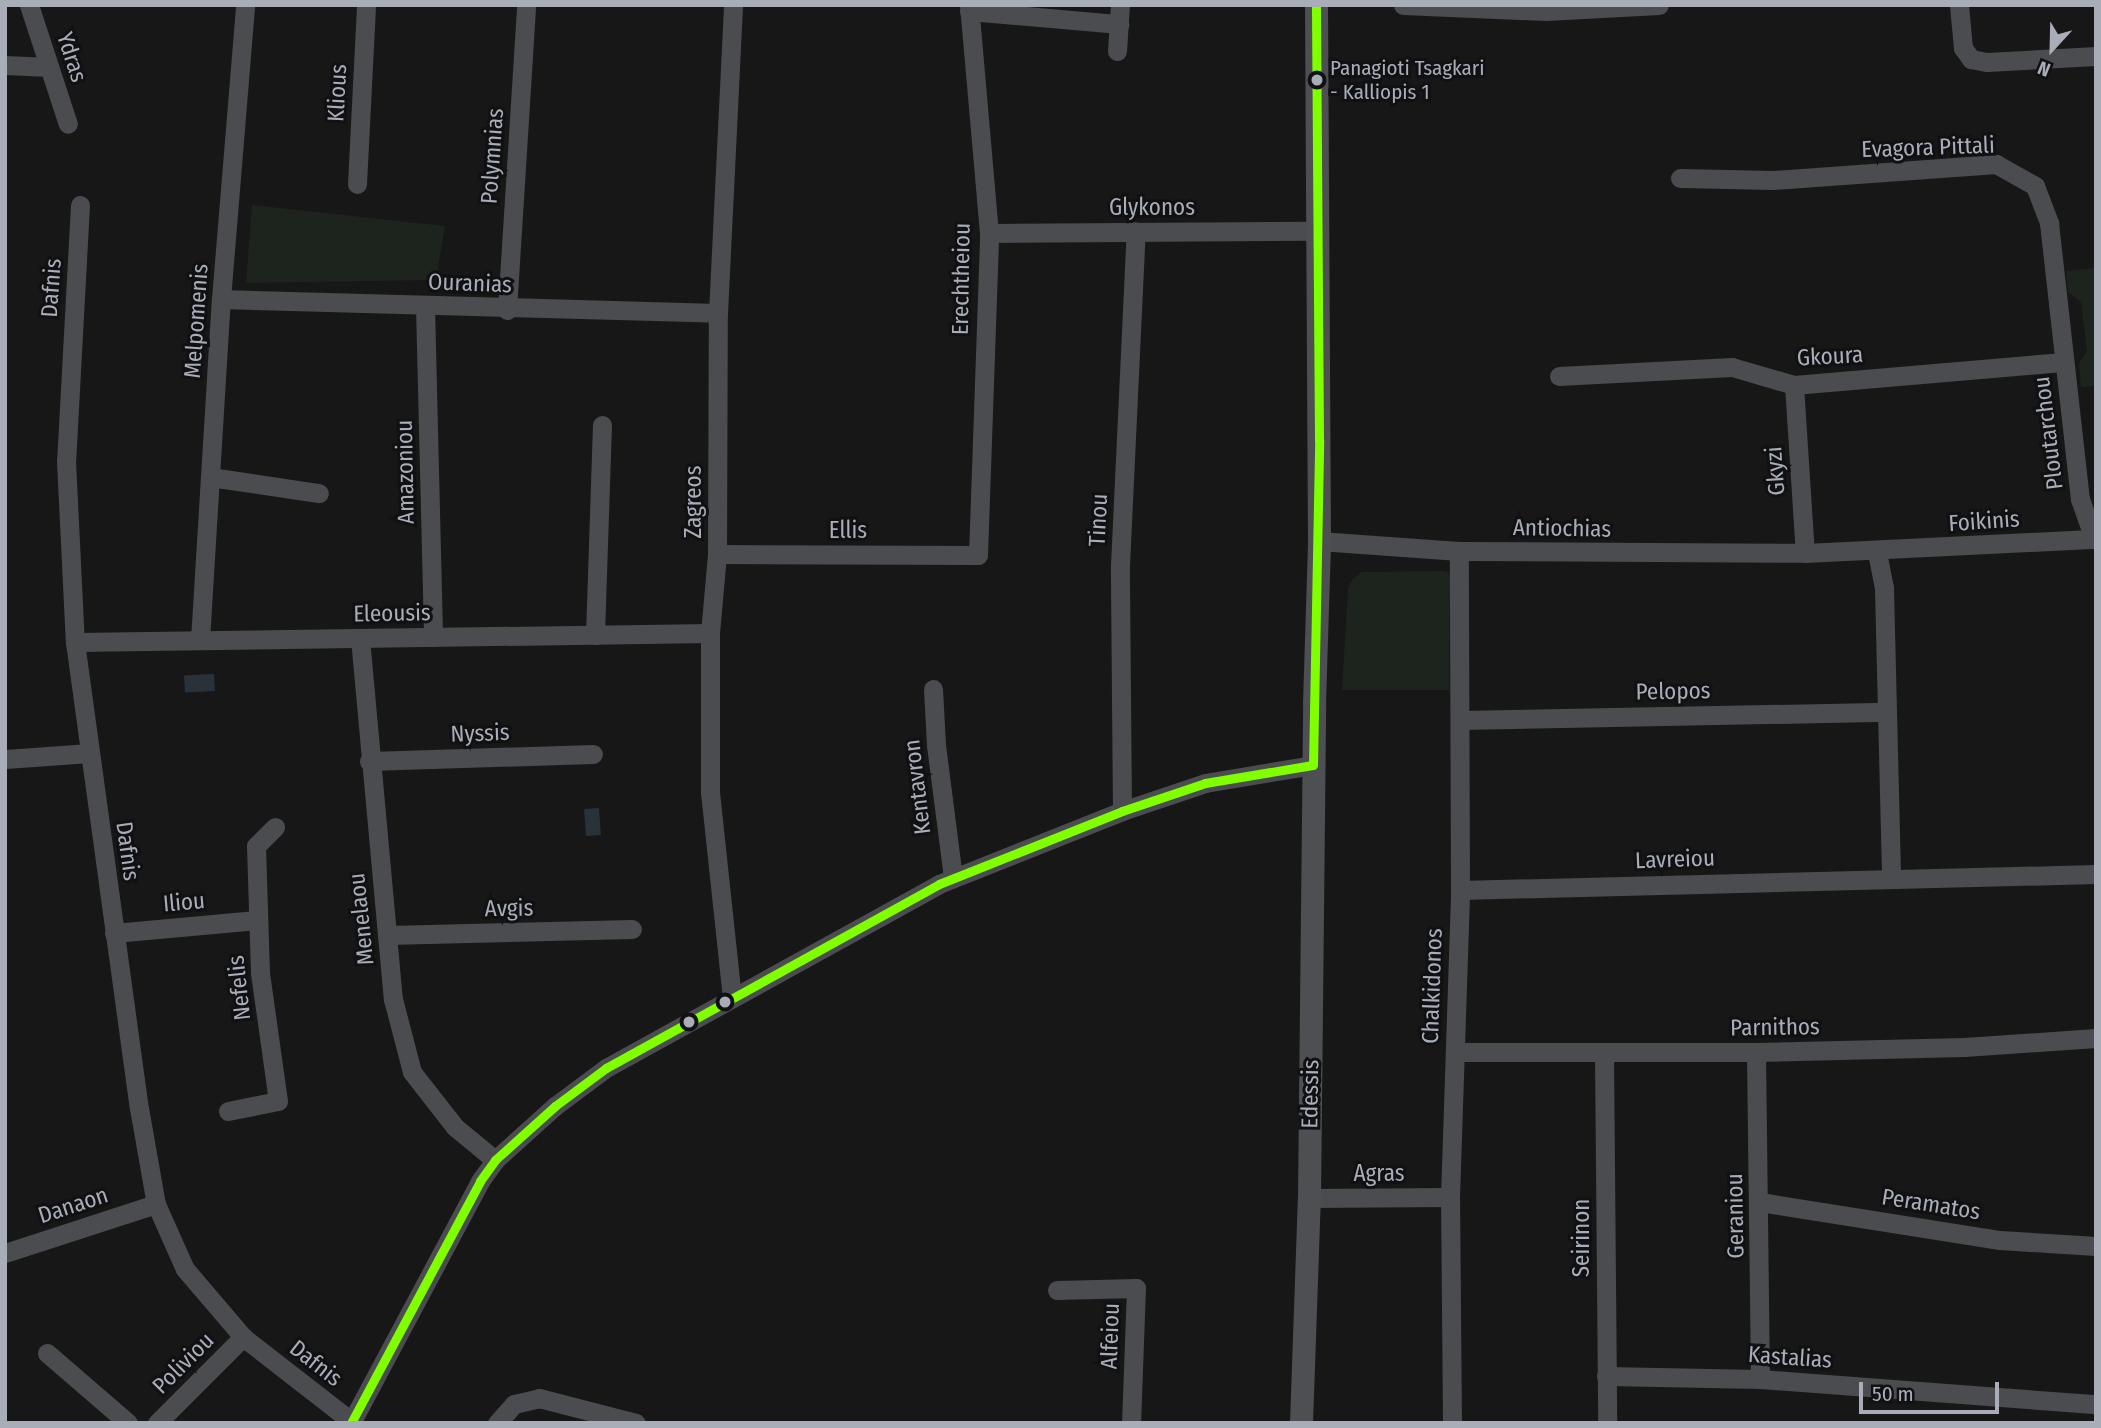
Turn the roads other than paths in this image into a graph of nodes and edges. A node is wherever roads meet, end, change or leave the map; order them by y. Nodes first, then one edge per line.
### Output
1 (29, 5) edge
2 (245, 5) edge
3 (366, 5) edge
4 (526, 5) edge
5 (733, 5) edge
6 (1316, 5) edge
7 (1403, 5) edge
8 (1659, 5) edge
9 (1959, 5) edge
10 (969, 8) edge
11 (1546, 8) edge
12 (1120, 15) edge
13 (1117, 51) dead end
14 (2096, 56) edge
15 (5, 65) edge
16 (49, 67) junction
17 (68, 124) dead end
18 (1681, 178) dead end
19 (357, 184) dead end
20 (80, 205) dead end
21 (1136, 231) junction
22 (1315, 231) junction
23 (989, 233) junction
24 (221, 299) junction
25 (425, 306) junction
26 (507, 310) junction
27 (718, 313) junction
28 (2064, 362) junction
29 (1559, 376) dead end
30 (1794, 385) junction
31 (602, 425) dead end
32 (210, 477) junction
33 (319, 494) dead end
34 (2095, 539) edge
35 (1318, 541) junction
36 (1459, 551) junction
37 (1877, 552) junction
38 (1805, 553) junction
39 (717, 554) junction
40 (978, 555) joint
41 (710, 633) junction
42 (595, 635) junction
43 (433, 637) junction
44 (360, 638) junction
45 (200, 640) junction
46 (75, 642) junction
47 (933, 689) dead end
48 (1887, 712) junction
49 (1460, 720) junction
50 (90, 753) junction
51 (593, 754) dead end
52 (5, 759) edge
53 (369, 761) junction
54 (1313, 765) junction
55 (1122, 811) junction
56 (275, 827) dead end
57 (2096, 874) edge
58 (1892, 877) junction
59 (953, 878) junction
60 (1460, 890) junction
61 (257, 920) junction
62 (632, 929) dead end
63 (114, 933) junction
64 (387, 935) junction
65 (732, 998) junction
66 (2096, 1038) edge
67 (1455, 1052) junction
68 (1604, 1052) junction
69 (1756, 1052) junction
70 (228, 1111) dead end
71 (495, 1160) junction
72 (1450, 1197) junction
73 (1309, 1198) junction
74 (1760, 1202) junction
75 (156, 1204) junction
76 (2096, 1246) edge
77 (5, 1253) edge
78 (1057, 1290) dead end
79 (243, 1337) junction
80 (47, 1353) dead end
81 (1606, 1376) junction
82 (1760, 1379) junction
83 (2096, 1404) edge
84 (351, 1422) edge
85 (128, 1423) edge
86 (157, 1423) edge
87 (497, 1423) edge
88 (636, 1423) edge
89 (1131, 1423) edge
90 (1301, 1423) edge
91 (1452, 1423) edge
92 (1607, 1423) edge

1 - 16 street, Ydras
2 - 24 street, Melpomenis
3 - 19 street, Klious
4 - 26 street, Polymnias
5 - 27 street, Zagreos
6 - 22 main road, Edessis
7 - 11 street
8 - 11 street
9 - 14 street
10 - 12 street
10 - 23 street, Erechtheiou
12 - 13 street
15 - 16 street
16 - 17 street, Ydras
18 - 28 street, Evagora Pittali
20 - 46 street, Dafnis
21 - 22 street, Glykonos
21 - 23 street, Glykonos
21 - 55 street, Tinou
22 - 35 main road, Edessis
23 - 40 street, Erechtheiou
24 - 25 street, Ouranias
24 - 32 street, Melpomenis
25 - 26 street, Ouranias
25 - 43 street, Amazoniou
26 - 27 street, Ouranias
27 - 39 street, Zagreos
28 - 30 street, Gkoura
28 - 34 street, Ploutarchou
29 - 30 street, Gkoura
30 - 38 street, Gkyzi
31 - 42 street
32 - 33 street
32 - 45 street, Melpomenis
34 - 37 street, Foikinis
35 - 36 street, Antiochias
35 - 54 main road, Edessis
36 - 38 street, Antiochias
36 - 49 street, Chalkidonos
37 - 38 street, Foikinis
37 - 48 street
39 - 40 street, Ellis
39 - 41 street, Zagreos
41 - 42 street, Eleousis
41 - 65 street, Zagreos
42 - 43 street, Eleousis
43 - 44 street, Eleousis
44 - 45 street, Eleousis
44 - 53 street, Menelaou
45 - 46 street, Eleousis
46 - 50 street, Dafnis
47 - 59 street, Kentavron
48 - 49 street, Pelopos
48 - 58 street
49 - 60 street, Chalkidonos
50 - 52 street
50 - 63 street, Dafnis
51 - 53 street, Nyssis
53 - 64 street, Menelaou
54 - 55 street
54 - 73 main road, Edessis
55 - 59 street
56 - 61 street, Nefelis
57 - 58 street, Lavreiou
58 - 60 street, Lavreiou
59 - 65 street
60 - 67 street, Chalkidonos
61 - 63 street, Iliou
61 - 70 street, Nefelis
62 - 64 street, Avgis
63 - 75 street, Dafnis
64 - 71 street, Menelaou
65 - 71 street
66 - 69 street, Parnithos
67 - 68 street, Parnithos
67 - 72 street, Chalkidonos
68 - 69 street, Parnithos
68 - 81 street, Seirinon
69 - 74 street, Geraniou
71 - 84 street
72 - 73 street, Agras
72 - 91 street, Chalkidonos
73 - 90 main road, Edessis
74 - 76 street, Peramatos
74 - 82 street, Geraniou
75 - 77 street, Danaon
75 - 79 street, Dafnis
78 - 89 street, Alfeiou
79 - 84 street, Dafnis
79 - 86 street, Poliviou
80 - 85 street
81 - 82 street, Kastalias
81 - 92 street, Seirinon
82 - 83 street, Kastalias
87 - 88 street

